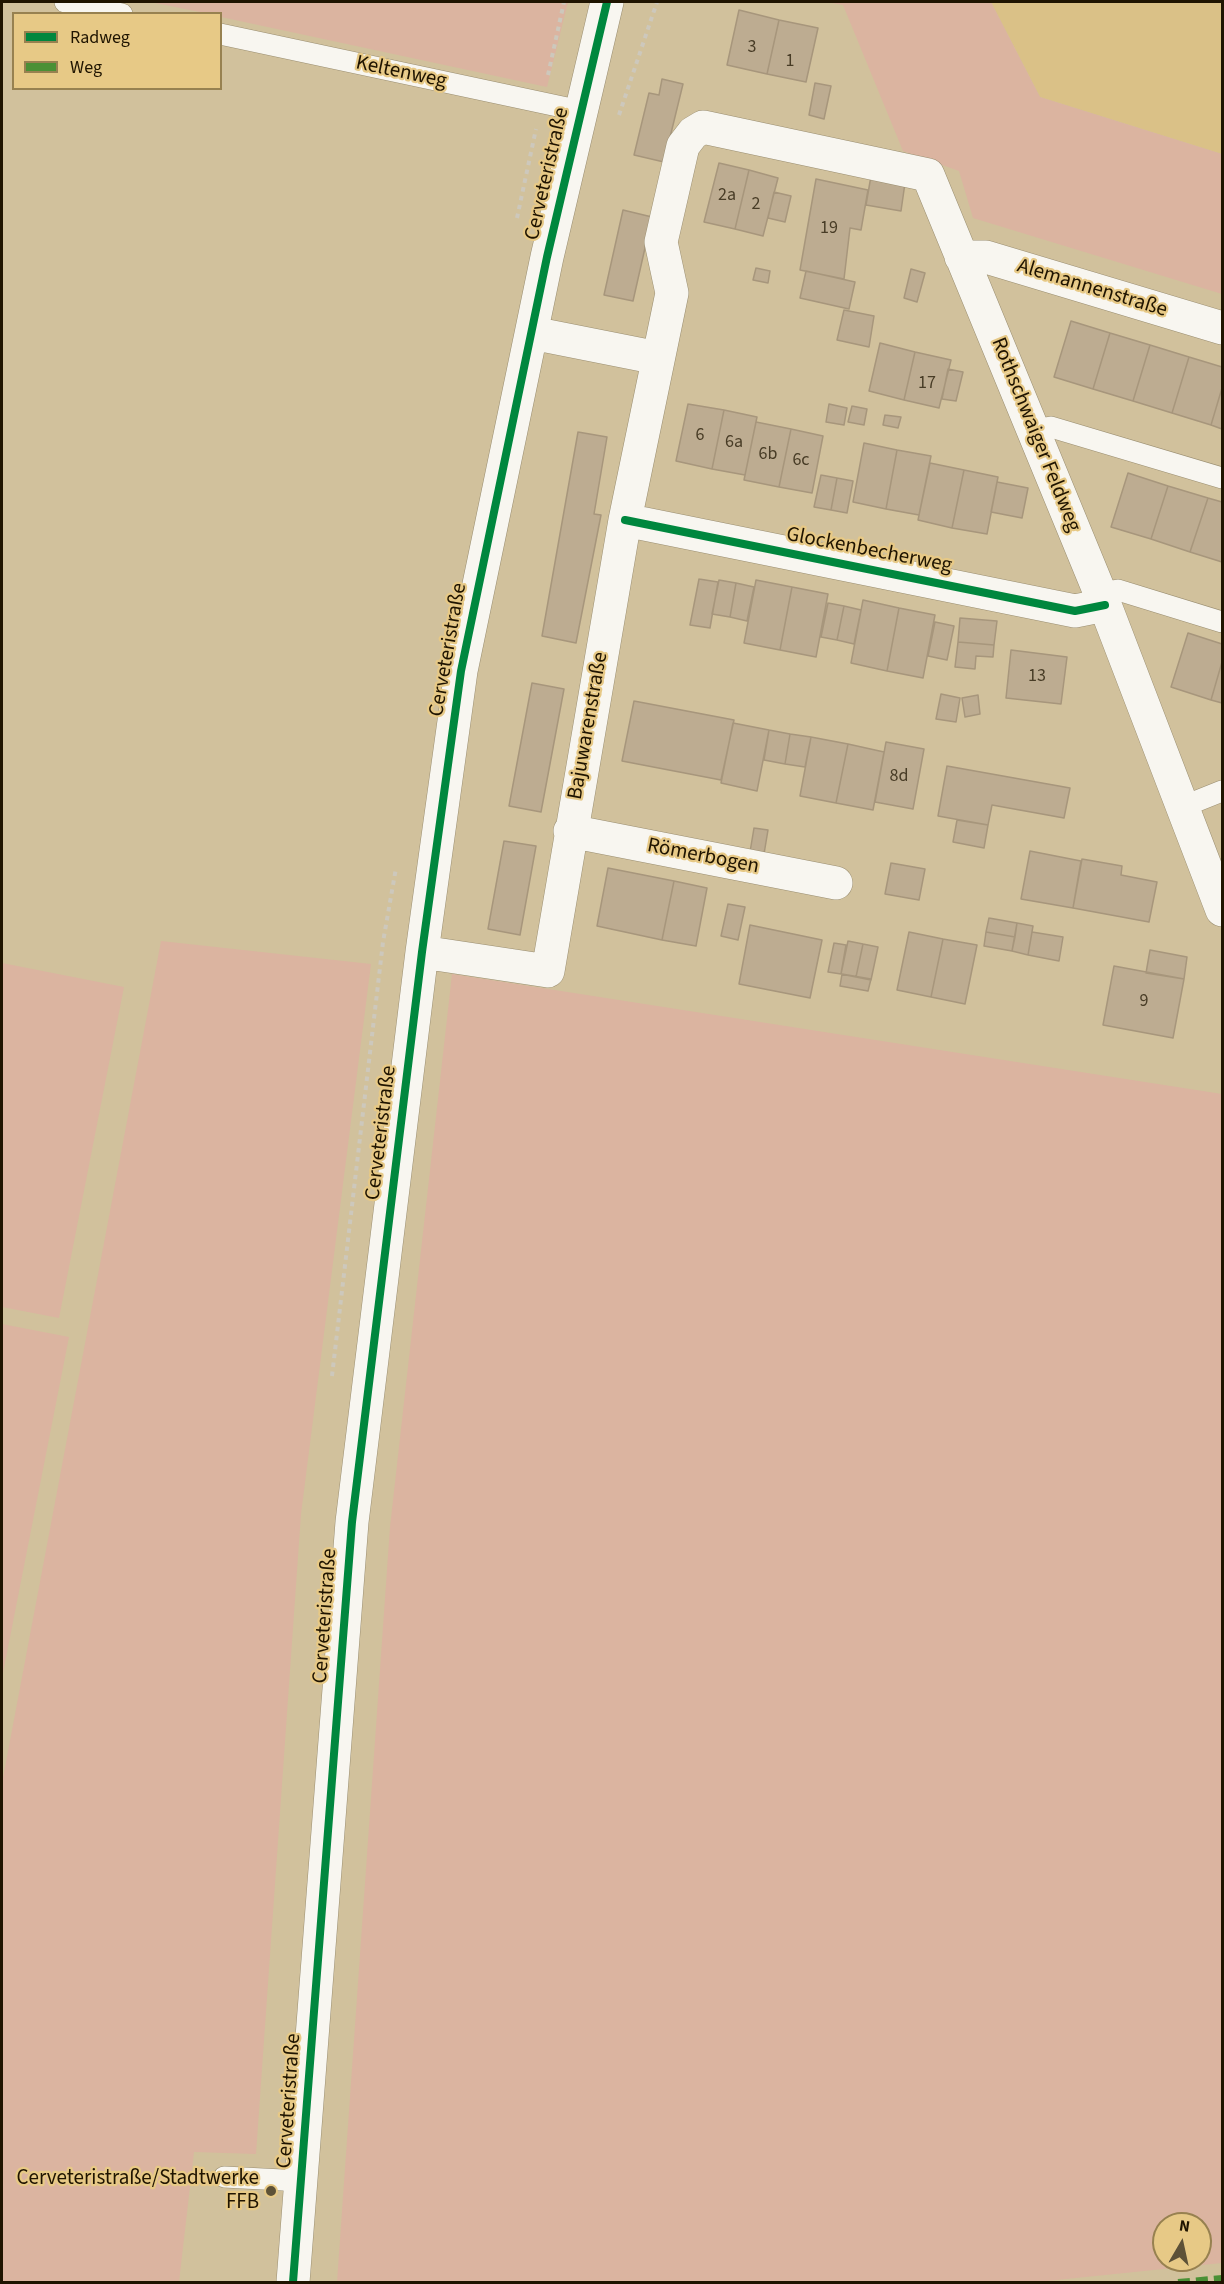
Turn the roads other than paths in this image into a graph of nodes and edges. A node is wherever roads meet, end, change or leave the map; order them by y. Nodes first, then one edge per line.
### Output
1 (65, 2) edge
2 (607, 2) edge
3 (112, 12) edge
4 (222, 34) edge
5 (581, 111) junction
6 (703, 127) joint
7 (961, 257) junction
8 (1222, 328) edge
9 (532, 333) junction
10 (658, 358) junction
11 (1033, 430) junction
12 (1222, 478) edge
13 (625, 520) junction
14 (1102, 599) junction
15 (1222, 622) edge
16 (1222, 791) edge
17 (1182, 807) junction
18 (570, 831) junction
19 (836, 883) dead end
20 (1222, 910) edge
21 (422, 952) junction
22 (224, 2177) dead end
23 (302, 2181) junction
24 (292, 2283) edge

1 - 3 lane
2 - 5 street, Cerveteristraße
4 - 5 lane, Keltenweg
5 - 9 street, Cerveteristraße
6 - 7 street, Rothschwaiger Feldweg
6 - 10 street, Bajuwarenstraße
7 - 8 street, Alemannenstraße
7 - 11 street, Rothschwaiger Feldweg
9 - 10 street
9 - 21 street, Cerveteristraße
10 - 13 street, Bajuwarenstraße
11 - 12 lane
11 - 14 street, Rothschwaiger Feldweg
13 - 14 street, Glockenbecherweg
13 - 18 street, Bajuwarenstraße
14 - 15 lane
14 - 17 street, Rothschwaiger Feldweg
16 - 17 lane
17 - 20 street, Rothschwaiger Feldweg
18 - 19 street, Römerbogen
18 - 21 street, Bajuwarenstraße
21 - 23 street, Cerveteristraße
22 - 23 lane
23 - 24 street, Cerveteristraße

